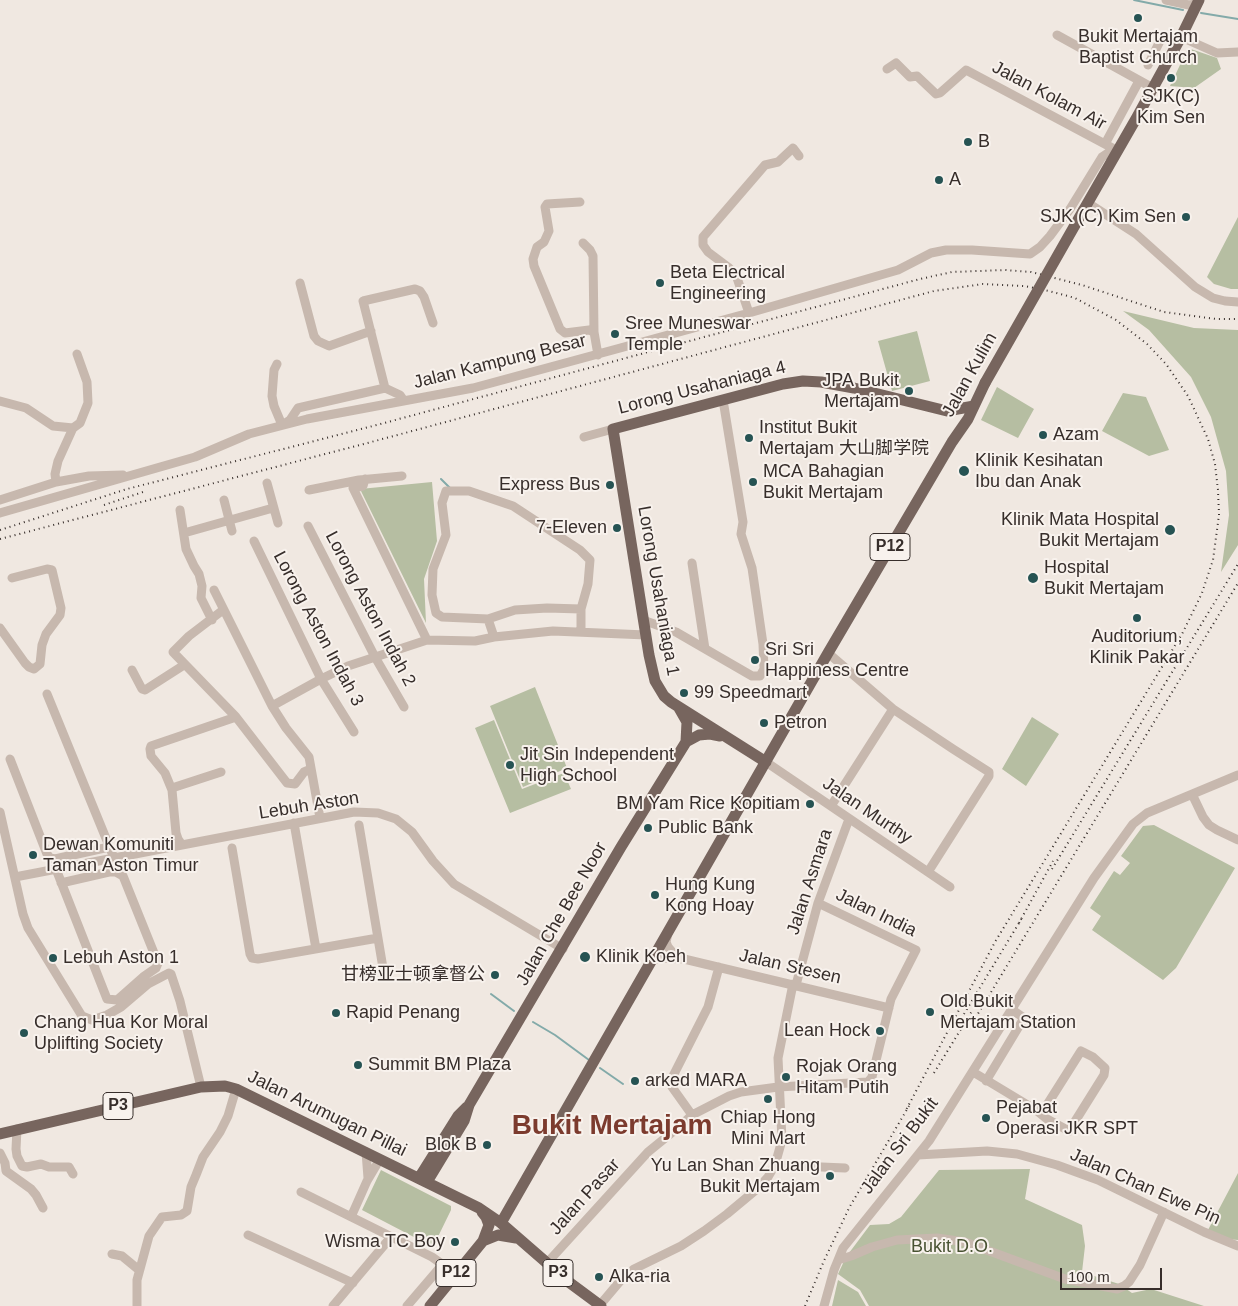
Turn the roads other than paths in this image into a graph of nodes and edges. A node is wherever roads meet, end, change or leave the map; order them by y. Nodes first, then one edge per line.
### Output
1 (1172, 1) edge
2 (1198, 2) edge
3 (1057, 34) dead end
4 (1181, 37) junction
5 (1161, 39) dead end
6 (1155, 52) junction
7 (1238, 52) edge
8 (1168, 59) junction
9 (1148, 65) dead end
10 (887, 69) dead end
11 (1139, 81) junction
12 (1153, 88) junction
13 (1105, 144) junction
14 (1118, 151) junction
15 (799, 156) dead end
16 (580, 202) dead end
17 (1085, 207) junction
18 (584, 242) dead end
19 (300, 283) dead end
20 (1238, 302) edge
21 (748, 313) junction
22 (433, 323) dead end
23 (371, 331) junction
24 (594, 332) junction
25 (77, 354) dead end
26 (598, 355) junction
27 (277, 364) dead end
28 (385, 388) junction
29 (723, 400) junction
30 (404, 401) junction
31 (0, 402) edge
32 (974, 406) junction
33 (947, 411) junction
34 (282, 426) junction
35 (74, 428) junction
36 (613, 429) junction
37 (584, 437) dead end
38 (952, 442) junction
39 (133, 475) junction
40 (402, 476) dead end
41 (365, 479) junction
42 (56, 482) junction
43 (267, 483) dead end
44 (309, 490) dead end
45 (0, 500) edge
46 (224, 500) dead end
47 (273, 508) junction
48 (180, 510) dead end
49 (0, 513) edge
50 (229, 519) junction
51 (278, 523) dead end
52 (308, 526) dead end
53 (232, 531) dead end
54 (184, 533) junction
55 (254, 541) dead end
56 (692, 562) dead end
57 (12, 578) dead end
58 (214, 590) dead end
59 (581, 609) junction
60 (224, 610) junction
61 (488, 619) junction
62 (212, 620) junction
63 (643, 620) junction
64 (0, 628) edge
65 (581, 632) junction
66 (646, 635) junction
67 (494, 637) junction
68 (427, 640) junction
69 (706, 649) junction
70 (828, 653) junction
71 (375, 657) junction
72 (184, 665) junction
73 (132, 670) dead end
74 (321, 679) junction
75 (47, 694) dead end
76 (272, 706) junction
77 (404, 707) dead end
78 (678, 707) junction
79 (893, 708) junction
80 (236, 718) junction
81 (354, 732) dead end
82 (727, 737) junction
83 (686, 742) junction
84 (10, 759) dead end
85 (766, 762) junction
86 (311, 769) junction
87 (221, 772) dead end
88 (1238, 776) edge
89 (172, 788) junction
90 (1192, 794) junction
91 (831, 806) junction
92 (0, 815) edge
93 (320, 818) junction
94 (849, 819) junction
95 (294, 823) junction
96 (359, 825) dead end
97 (1238, 840) edge
98 (182, 845) junction
99 (109, 848) junction
100 (232, 848) dead end
101 (114, 858) junction
102 (56, 869) junction
103 (928, 872) junction
104 (15, 877) junction
105 (61, 883) junction
106 (950, 887) dead end
107 (818, 903) junction
108 (668, 933) junction
109 (378, 938) junction
110 (316, 949) junction
111 (562, 950) junction
112 (684, 959) junction
113 (652, 961) junction
114 (719, 967) junction
115 (384, 968) dead end
116 (795, 984) junction
117 (889, 1008) junction
118 (1012, 1009) junction
119 (973, 1072) junction
120 (986, 1081) junction
121 (201, 1087) junction
122 (778, 1087) junction
123 (236, 1089) junction
124 (1040, 1109) junction
125 (692, 1115) junction
126 (17, 1129) junction
127 (0, 1134) edge
128 (366, 1152) junction
129 (0, 1153) edge
130 (918, 1155) junction
131 (380, 1159) junction
132 (775, 1165) junction
133 (845, 1168) dead end
134 (73, 1174) dead end
135 (423, 1180) junction
136 (368, 1181) junction
137 (301, 1192) dead end
138 (43, 1208) dead end
139 (479, 1208) junction
140 (1164, 1212) junction
141 (351, 1217) junction
142 (501, 1223) junction
143 (248, 1235) dead end
144 (391, 1237) junction
145 (518, 1239) junction
146 (483, 1241) junction
147 (1238, 1246) edge
148 (112, 1254) dead end
149 (838, 1260) junction
150 (547, 1263) junction
151 (443, 1264) junction
152 (139, 1270) junction
153 (456, 1274) junction
154 (353, 1283) junction
155 (137, 1306) edge
156 (333, 1306) edge
157 (407, 1306) edge
158 (430, 1306) edge
159 (600, 1306) edge
160 (824, 1306) edge

1 - 2 street
2 - 4 main road, Jalan Kulim / P12
3 - 11 street
4 - 7 street
4 - 8 main road, Jalan Kulim / P12
5 - 6 street
6 - 8 street
6 - 9 street
8 - 12 main road, Jalan Kulim / P12
10 - 13 street, Jalan Kolam Air
11 - 12 street
11 - 13 street
12 - 14 main road, Jalan Kulim / P12
13 - 14 street, Jalan Kolam Air
14 - 17 main road, Jalan Kulim / P12
14 - 21 street, Jalan Kampung Besar
15 - 21 street
16 - 24 street
17 - 20 street
17 - 32 main road, Jalan Kulim / P12, bridge
18 - 24 street
19 - 23 street
21 - 26 street, Jalan Kampung Besar
22 - 23 street
23 - 28 street
24 - 26 street
25 - 35 street
26 - 30 street, Jalan Kampung Besar
27 - 34 street
28 - 30 street
28 - 34 street
29 - 33 main road, Lorong Usahaniaga 4
29 - 36 main road, Lorong Usahaniaga 4
29 - 69 street
30 - 34 street, Jalan Kampung Besar
31 - 35 street
32 - 33 main road
32 - 38 main road, Jalan Kulim / P12
33 - 38 main road
34 - 39 street, Jalan Kampung Besar
35 - 42 street
36 - 37 street, Lorong Usahaniaga 4
36 - 63 main road, Lorong Usahaniaga 1
38 - 70 main road, Jalan Kulim / P12
39 - 42 street, Jalan Kampung Besar
39 - 49 street, Jalan Kampung Besar
40 - 41 street
41 - 44 street
41 - 68 street
42 - 45 street, Jalan Kampung Besar
43 - 47 street
46 - 50 street
47 - 50 street
47 - 51 street
48 - 54 street
50 - 53 street
50 - 54 street
52 - 71 street, Lorong Aston Indah 2
54 - 62 street
55 - 74 street, Lorong Aston Indah 3
56 - 69 street
57 - 64 street
58 - 60 street
59 - 61 street
59 - 61 street
59 - 65 street
60 - 62 street
60 - 76 street
61 - 67 street
62 - 72 street
63 - 66 main road, Lorong Usahaniaga 1
63 - 69 street
65 - 66 street
65 - 67 street
66 - 78 main road, Lorong Usahaniaga 1
67 - 68 street
68 - 71 street
70 - 79 street
70 - 85 main road, Jalan Kulim / P12
71 - 74 street
71 - 77 street, Lorong Aston Indah 2
72 - 73 street
72 - 80 street
74 - 76 street
74 - 81 street, Lorong Aston Indah 3
75 - 99 street
76 - 86 street
78 - 82 main road, Lorong Usahaniaga 1
78 - 83 main road
79 - 91 street
79 - 103 street
80 - 86 street
80 - 89 street
82 - 83 main road
82 - 85 main road, Lorong Usahaniaga 1
83 - 111 main road, Jalan Che Bee Noor
84 - 99 street
85 - 91 street, Jalan Murthy
85 - 108 main road, Jalan Kulim
86 - 93 street
87 - 89 street
88 - 90 street, Jalan Sri Bukit
89 - 98 street
90 - 97 street
90 - 118 street, Jalan Sri Bukit
91 - 94 street, Jalan Murthy
92 - 104 street
93 - 95 street, Lebuh Aston
93 - 111 street, Lebuh Aston
94 - 103 street, Jalan Murthy
94 - 107 street, Jalan Asmara
95 - 98 street, Lebuh Aston
95 - 110 street
96 - 109 street
98 - 101 street, Lebuh Aston
99 - 101 street
100 - 110 street
101 - 102 street, Lebuh Aston
102 - 104 street, Lebuh Aston
102 - 105 street
103 - 106 street, Jalan Murthy
104 - 121 street
105 - 105 street
107 - 116 street, Jalan Asmara
107 - 117 street, Jalan India
108 - 112 street, Jalan Stesen
108 - 113 main road, Jalan Kulim
109 - 110 street
109 - 115 street
111 - 135 main road, Jalan Che Bee Noor
112 - 113 street, Jalan Stesen
112 - 114 street, Jalan Stesen
113 - 142 main road, Jalan Kulim
114 - 116 street, Jalan Stesen
114 - 125 street
116 - 117 street, Jalan Stesen
116 - 122 street, Jalan Asmara
117 - 122 street, Jalan Pasar
118 - 119 street, Jalan Sri Bukit
118 - 120 street
119 - 120 street
119 - 130 street, Jalan Sri Bukit
120 - 124 street
121 - 123 main road, Jalan Arumugan Pillai / P3
121 - 126 main road, Jalan Arumugan Pillai / P3
122 - 125 street, Jalan Pasar
122 - 132 street, Jalan Asmara
123 - 128 main road, Jalan Arumugan Pillai / P3
123 - 152 street
124 - 124 street
125 - 150 street, Jalan Pasar
126 - 127 main road, Jalan Arumugan Pillai / P3
126 - 134 street
128 - 131 main road, Jalan Arumugan Pillai / P3
128 - 136 street
129 - 138 street
130 - 140 street, Jalan Chan Ewe Pin
130 - 149 street, Jalan Sri Bukit
131 - 135 main road, Jalan Arumugan Pillai / P3
131 - 136 street
132 - 133 street
132 - 159 street
135 - 139 main road, Jalan Arumugan Pillai / P3
136 - 141 street
137 - 141 street
139 - 142 main road, Jalan Arumugan Pillai / P3
139 - 146 main road
140 - 147 street, Jalan Chan Ewe Pin
140 - 149 street
141 - 144 street
142 - 145 main road, Jalan Arumugan Pillai / P3
143 - 154 street
144 - 151 street
144 - 154 street
145 - 146 main road
145 - 150 main road, Jalan Arumugan Pillai / P3
146 - 153 main road, P12
148 - 152 street
149 - 160 street, Jalan Sri Bukit
150 - 159 main road, Jalan Arumugan Pillai / P3
151 - 153 street
151 - 157 street
152 - 155 street
153 - 158 main road, P12
154 - 156 street

